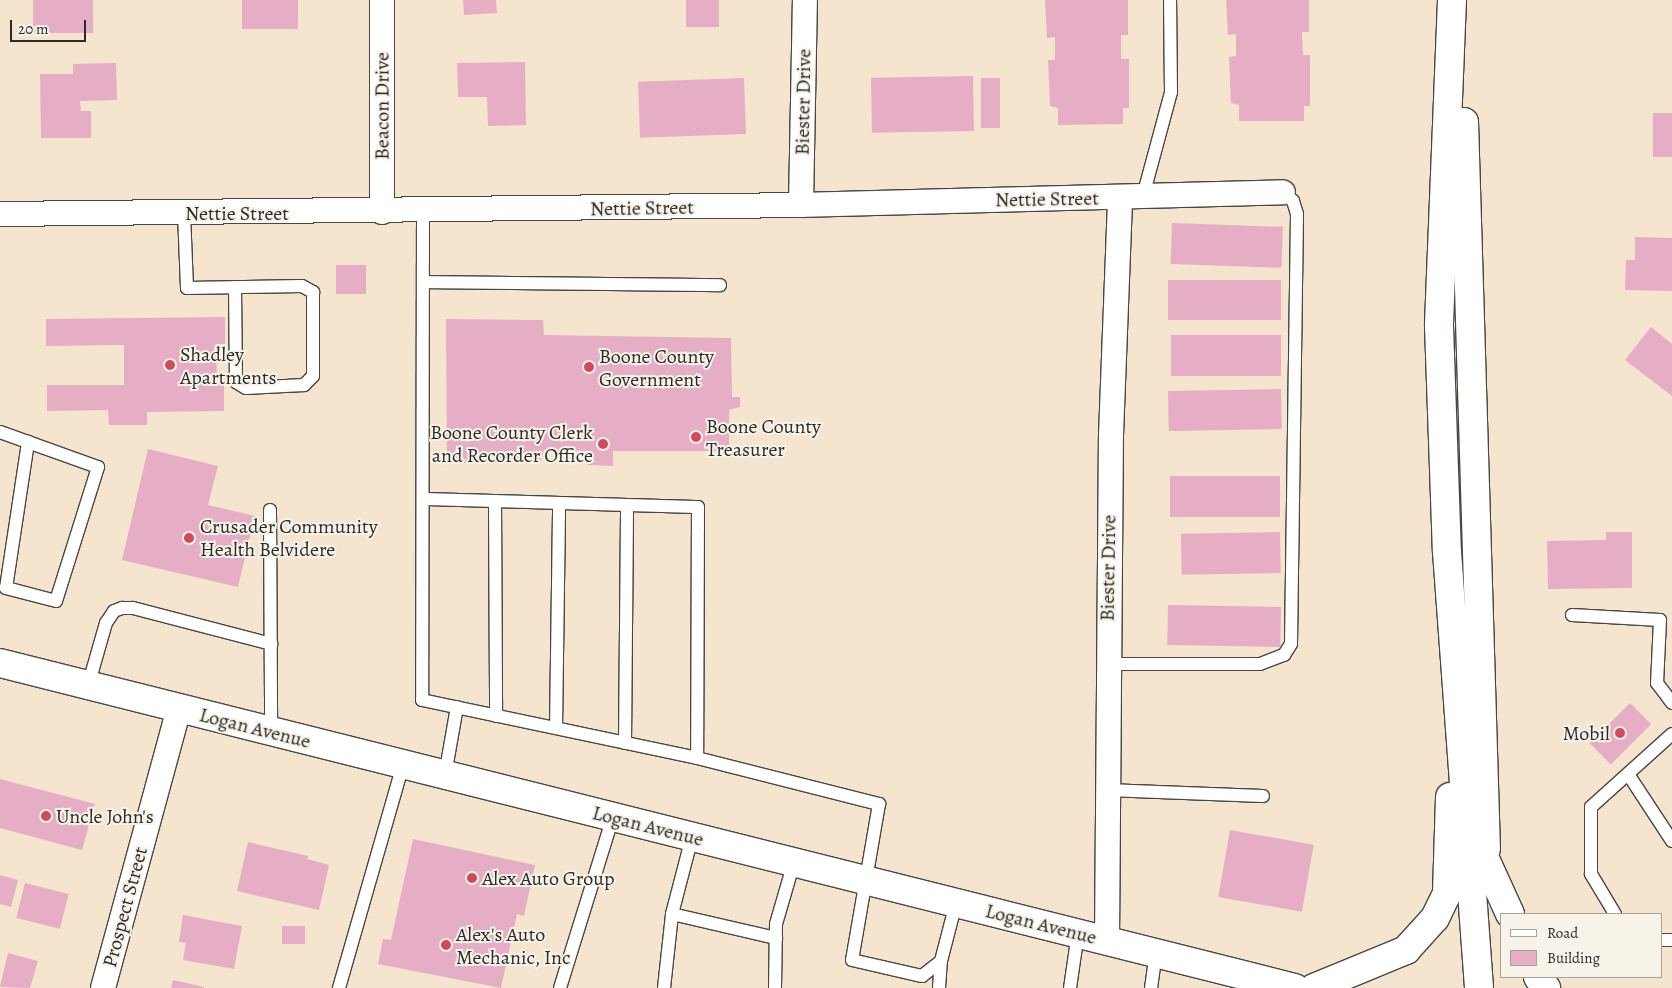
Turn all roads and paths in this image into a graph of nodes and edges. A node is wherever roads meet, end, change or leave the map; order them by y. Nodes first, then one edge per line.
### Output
1 (382, 0) edge
2 (804, 0) edge
3 (1170, 0) edge
4 (1452, 0) edge
5 (1460, 0) edge
6 (1283, 192) joint
7 (1132, 197) junction
8 (801, 205) junction
9 (423, 211) junction
10 (382, 212) junction
11 (184, 213) junction
12 (0, 214) edge
13 (424, 282) junction
14 (720, 285) dead end
15 (235, 287) junction
16 (0, 432) edge
17 (28, 442) junction
18 (424, 499) junction
19 (495, 502) junction
20 (559, 503) junction
21 (628, 505) junction
22 (270, 510) dead end
23 (1572, 615) dead end
24 (271, 644) junction
25 (0, 663) edge
26 (1106, 664) junction
27 (88, 686) junction
28 (1672, 703) edge
29 (457, 707) junction
30 (179, 709) junction
31 (496, 716) junction
32 (556, 728) junction
33 (272, 732) junction
34 (1672, 734) edge
35 (625, 743) junction
36 (1461, 747) junction
37 (696, 758) junction
38 (403, 765) junction
39 (1628, 774) junction
40 (445, 775) junction
41 (1106, 790) junction
42 (1263, 796) dead end
43 (612, 817) junction
44 (692, 837) junction
45 (1672, 841) edge
46 (1486, 861) junction
47 (794, 862) junction
48 (866, 880) junction
49 (956, 902) junction
50 (1510, 913) edge
51 (1614, 913) edge
52 (672, 914) junction
53 (1078, 933) junction
54 (776, 938) junction
55 (1107, 940) junction
56 (1156, 952) junction
57 (941, 961) junction
58 (1287, 987) edge
59 (103, 988) edge
60 (339, 988) edge
61 (560, 988) edge
62 (664, 988) edge
63 (775, 988) edge
64 (939, 988) edge
65 (1070, 988) edge
66 (1151, 988) edge
67 (1314, 988) edge
68 (1479, 988) edge
69 (1484, 988) edge

1 - 10 street, Beacon Drive
2 - 8 street, Biester Drive
3 - 7 lane
4 - 36 main road
5 - 46 main road
6 - 7 street, Nettie Street
6 - 26 lane
7 - 8 street, Nettie Street
7 - 26 street, Biester Drive
8 - 9 street, Nettie Street
9 - 10 street, Nettie Street
9 - 13 lane
10 - 11 street, Nettie Street
11 - 12 street, Nettie Street
11 - 15 lane
13 - 14 lane
13 - 18 lane
15 - 15 lane
16 - 17 lane
17 - 17 lane
18 - 19 lane
18 - 29 lane
19 - 20 lane
19 - 31 lane
20 - 21 lane
20 - 32 lane
21 - 35 lane
21 - 37 lane
22 - 24 lane
23 - 28 lane
24 - 27 lane
24 - 33 lane
25 - 27 main road, Logan Avenue
26 - 41 street, Biester Drive
27 - 30 main road, Logan Avenue
29 - 31 lane
29 - 40 lane
30 - 33 main road, Logan Avenue
30 - 59 street, Prospect Street
31 - 32 lane
32 - 35 lane
33 - 38 main road, Logan Avenue
34 - 39 lane
35 - 37 lane
36 - 67 main road
36 - 68 main road
37 - 48 lane
38 - 40 main road, Logan Avenue
38 - 60 lane
39 - 45 lane
39 - 51 lane
40 - 43 main road, Logan Avenue
41 - 42 lane
41 - 55 street, Biester Drive
43 - 44 main road, Logan Avenue
43 - 61 lane
44 - 47 main road, Logan Avenue
44 - 52 lane
46 - 50 main road
46 - 69 main road
47 - 48 main road, Logan Avenue
47 - 54 lane
48 - 49 main road, Logan Avenue
48 - 57 lane
49 - 53 main road, Logan Avenue
49 - 57 lane
52 - 54 lane
52 - 62 lane
53 - 55 main road, Logan Avenue
53 - 65 lane
54 - 63 lane
55 - 56 main road, Logan Avenue
56 - 58 main road, Logan Avenue
56 - 66 lane
57 - 64 lane

